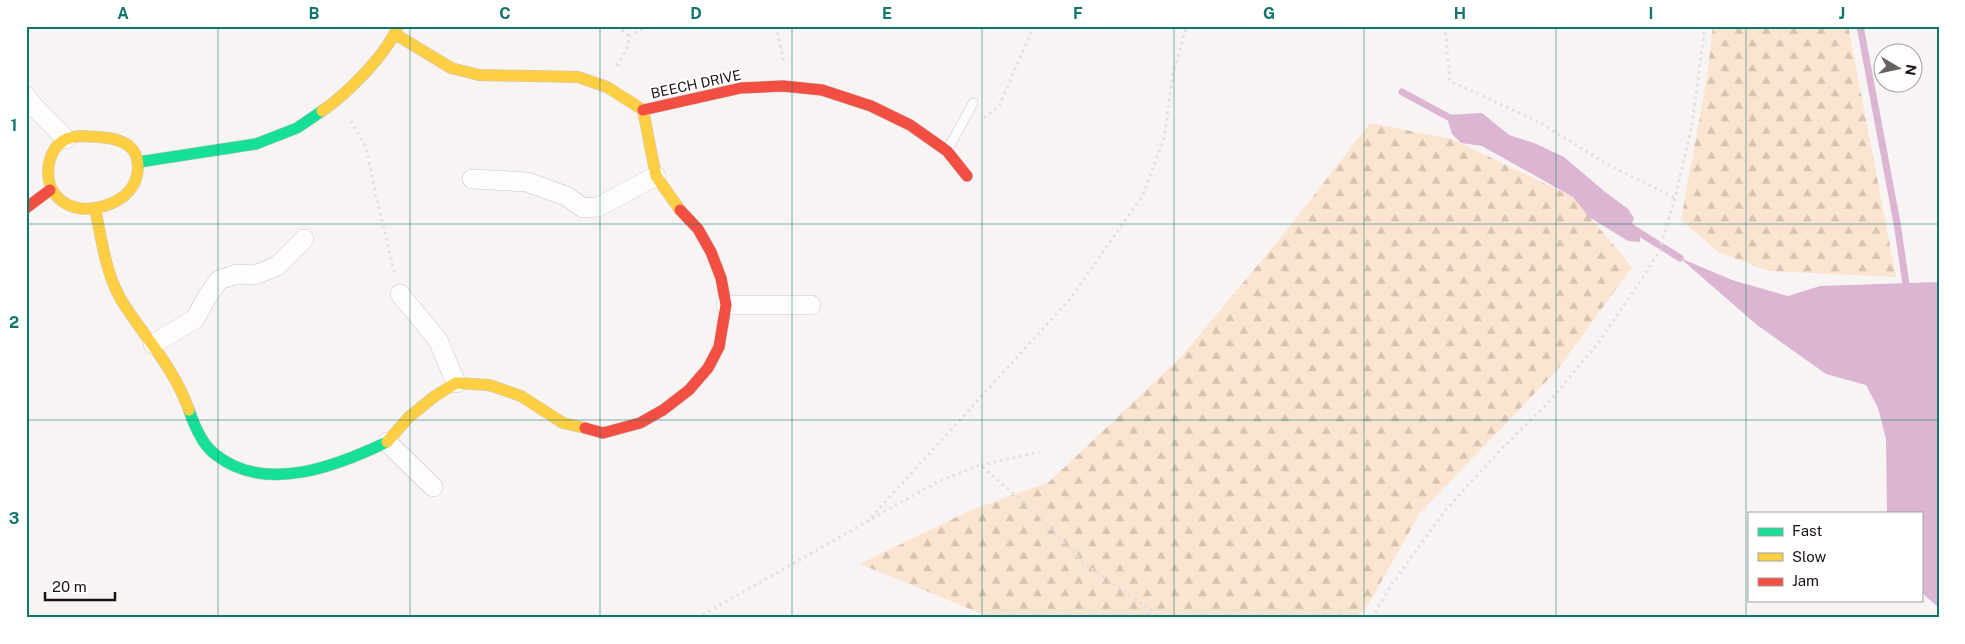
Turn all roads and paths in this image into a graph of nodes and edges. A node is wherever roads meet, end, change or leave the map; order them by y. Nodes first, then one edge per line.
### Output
1 (617, 26) edge
2 (648, 26) edge
3 (776, 26) edge
4 (1036, 26) edge
5 (1187, 26) edge
6 (1445, 26) edge
7 (1706, 26) edge
8 (396, 30) edge
9 (629, 36) junction
10 (784, 64) dead end
11 (614, 72) dead end
12 (26, 96) edge
13 (338, 100) junction
14 (973, 104) dead end
15 (643, 110) junction
16 (984, 119) dead end
17 (66, 139) junction
18 (947, 151) junction
19 (140, 162) junction
20 (656, 176) junction
21 (967, 176) dead end
22 (472, 179) dead end
23 (50, 190) junction
24 (1675, 198) junction
25 (26, 208) edge
26 (95, 208) junction
27 (304, 239) dead end
28 (400, 294) joint
29 (726, 305) junction
30 (810, 306) dead end
31 (153, 344) junction
32 (456, 383) junction
33 (387, 442) junction
34 (1039, 452) dead end
35 (980, 466) junction
36 (433, 487) dead end
37 (867, 522) junction
38 (697, 618) edge
39 (1162, 618) edge
40 (1372, 618) edge

1 - 9 path
2 - 9 path
3 - 10 path
4 - 16 path
5 - 37 path
6 - 24 path
7 - 24 path
8 - 13 street
8 - 15 street
9 - 11 path
12 - 17 street
13 - 19 street
13 - 28 path
14 - 18 lane
15 - 18 street, BEECH DRIVE
15 - 20 street
17 - 19 street
17 - 23 street
18 - 21 street, BEECH DRIVE
19 - 26 street
20 - 22 street
20 - 29 street
23 - 25 street
23 - 26 street
24 - 40 path
26 - 31 street
27 - 31 street
28 - 32 street
29 - 30 street
29 - 32 street
31 - 33 street
32 - 33 street
33 - 36 street
34 - 35 path
35 - 37 path
35 - 39 path
37 - 38 path

